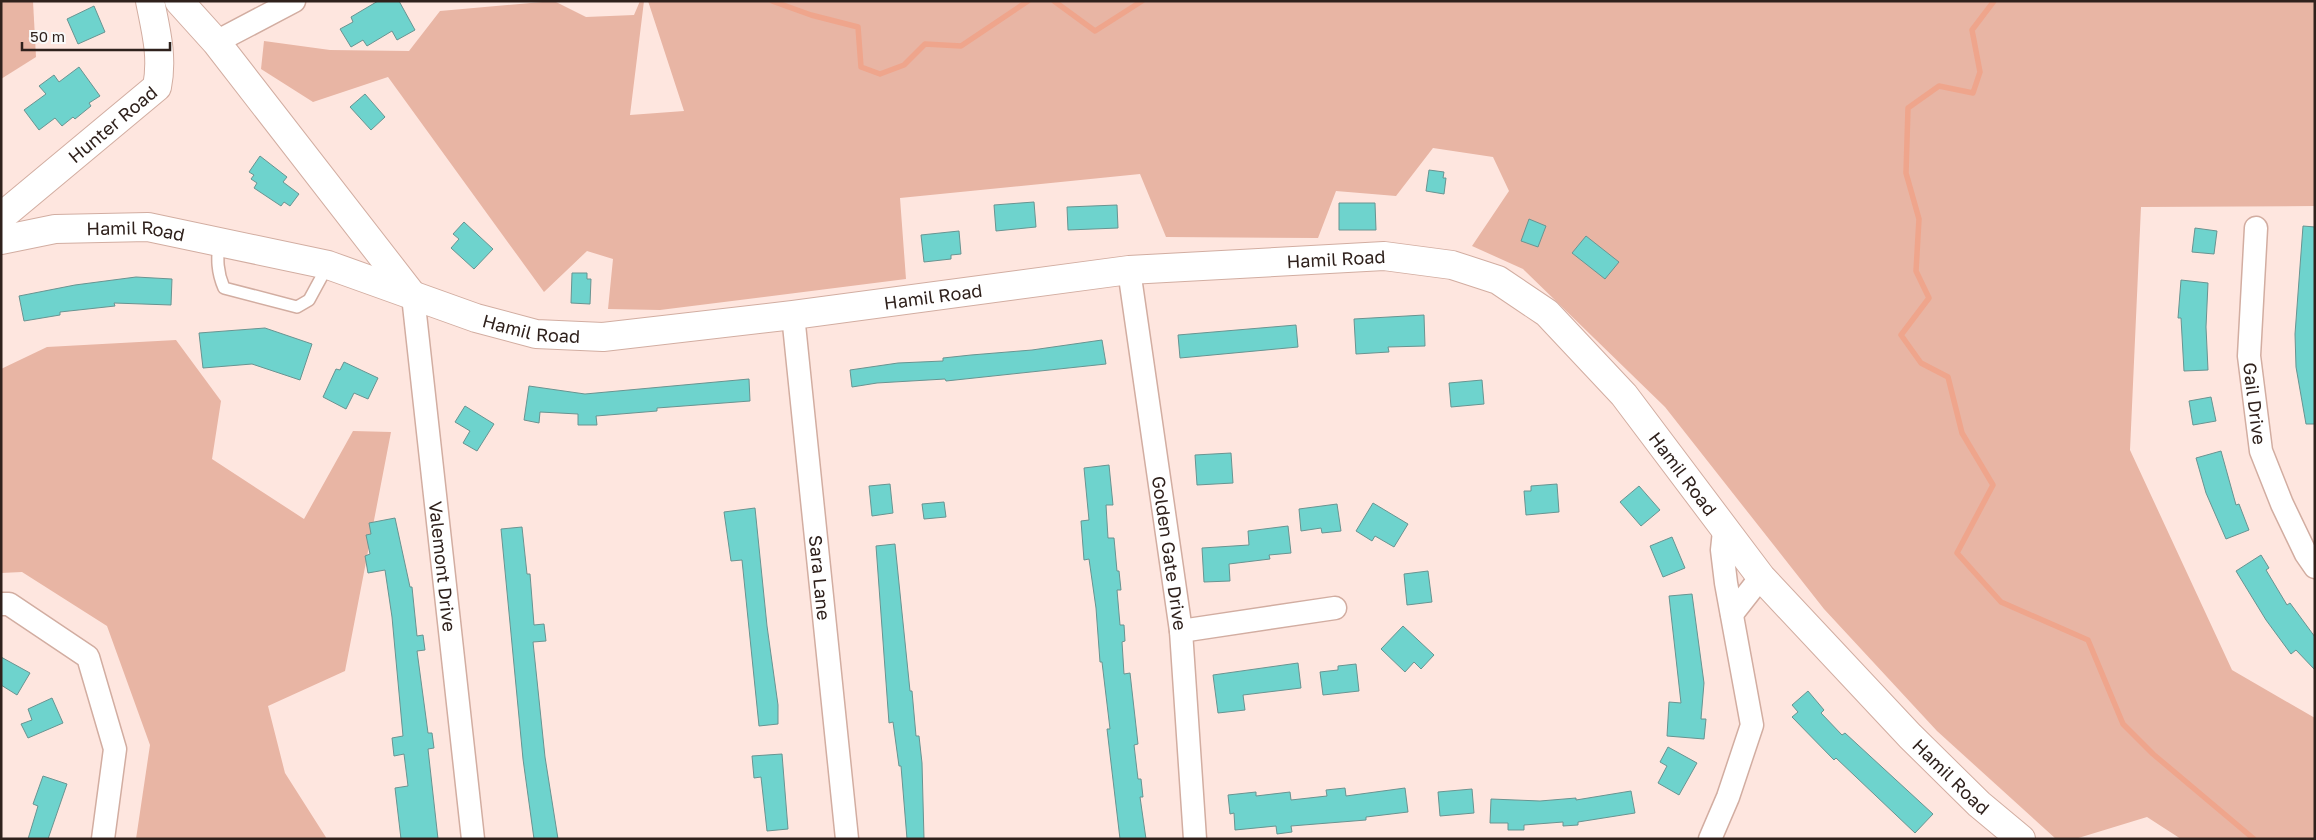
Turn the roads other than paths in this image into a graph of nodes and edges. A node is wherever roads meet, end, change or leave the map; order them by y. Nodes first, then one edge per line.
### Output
1 (150, 1) edge
2 (179, 1) edge
3 (294, 1) edge
4 (216, 42) junction
5 (1, 217) edge
6 (2256, 228) dead end
7 (1, 240) edge
8 (219, 242) junction
9 (328, 265) junction
10 (1129, 270) junction
11 (414, 296) junction
12 (793, 315) junction
13 (1724, 531) junction
14 (2315, 566) edge
15 (1761, 577) junction
16 (1, 604) edge
17 (1336, 608) dead end
18 (1732, 614) junction
19 (1181, 631) junction
20 (103, 839) edge
21 (473, 839) edge
22 (847, 839) edge
23 (1195, 839) edge
24 (1710, 839) edge
25 (2021, 839) edge

1 - 5 street, Hunter Road
2 - 4 street
3 - 4 street
4 - 11 street
6 - 14 street, Gail Drive
7 - 8 street, Hamil Road
8 - 9 street, Hamil Road
8 - 9 lane
9 - 11 street, Hamil Road
10 - 12 street, Hamil Road
10 - 13 street, Hamil Road
10 - 19 street, Golden Gate Drive
11 - 12 street, Hamil Road
11 - 21 street, Valemont Drive
12 - 22 street, Sara Lane
13 - 15 street, Hamil Road
13 - 18 street
15 - 18 street
15 - 25 street, Hamil Road
16 - 20 street
17 - 19 street
18 - 24 street
19 - 23 street, Golden Gate Drive

